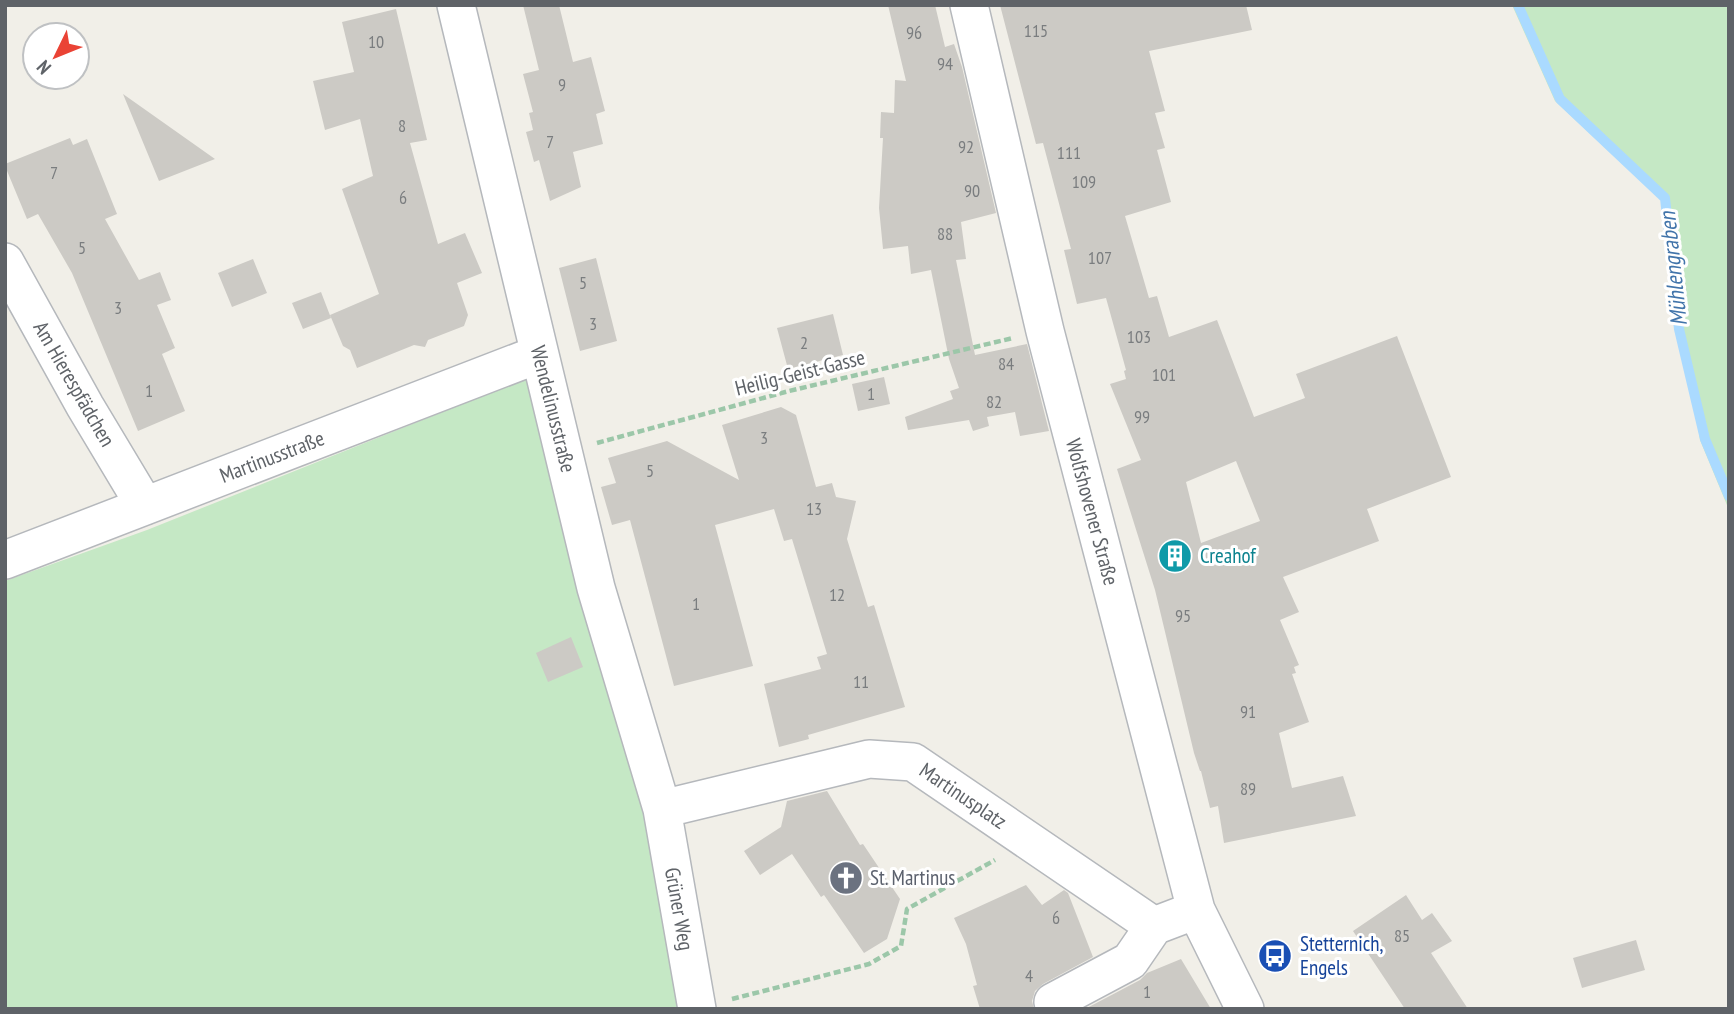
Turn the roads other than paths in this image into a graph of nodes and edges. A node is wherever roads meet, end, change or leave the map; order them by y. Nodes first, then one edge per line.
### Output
1 (456, 5) edge
2 (970, 5) edge
3 (5, 262) edge
4 (540, 354) junction
5 (145, 506) junction
6 (5, 560) edge
7 (662, 809) junction
8 (1196, 911) junction
9 (1154, 926) junction
10 (1053, 1002) dead end
11 (697, 1008) edge
12 (1245, 1009) edge

1 - 4 street, Wendelinusstraße
2 - 8 street, Wolfshovener Straße
3 - 5 street, Am Hierespfädchen
4 - 5 street, Martinusstraße
4 - 7 street, Wendelinusstraße
5 - 6 street, Martinusstraße
7 - 9 street, Martinusplatz
7 - 11 street, Grüner Weg
8 - 9 street
8 - 12 street, Wolfshovener Straße
9 - 10 street

